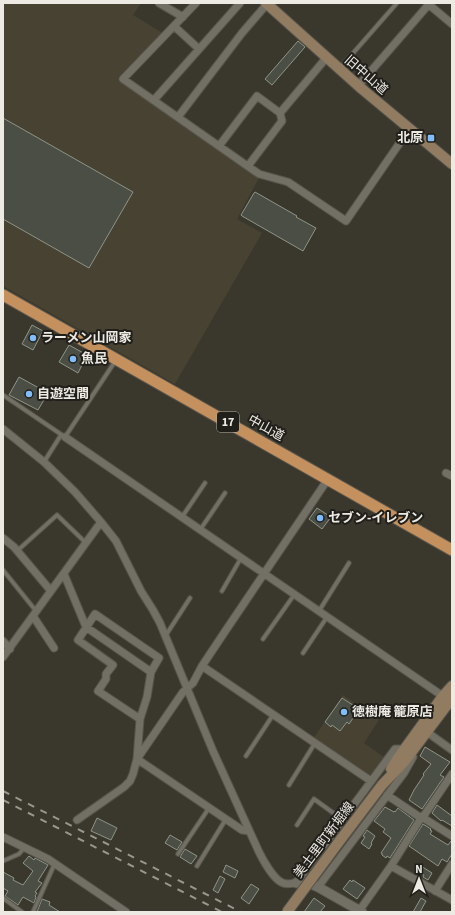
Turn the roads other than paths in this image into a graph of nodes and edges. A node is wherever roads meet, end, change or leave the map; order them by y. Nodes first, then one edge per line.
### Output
1 (159, 3) edge
2 (196, 3) edge
3 (240, 3) edge
4 (266, 3) edge
5 (397, 3) edge
6 (429, 3) edge
7 (170, 6) edge
8 (183, 17) junction
9 (452, 24) edge
10 (174, 26) junction
11 (199, 49) junction
12 (327, 57) junction
13 (340, 69) junction
14 (358, 86) junction
15 (154, 100) junction
16 (280, 113) junction
17 (178, 117) junction
18 (410, 128) junction
19 (219, 146) junction
20 (452, 164) edge
21 (248, 166) junction
22 (3, 295) edge
23 (116, 359) junction
24 (3, 395) edge
25 (3, 429) edge
26 (63, 436) junction
27 (44, 462) junction
28 (328, 479) junction
29 (205, 483) dead end
30 (225, 493) dead end
31 (182, 517) junction
32 (101, 522) junction
33 (200, 530) junction
34 (3, 538) edge
35 (86, 543) junction
36 (452, 550) edge
37 (17, 551) junction
38 (241, 558) junction
39 (349, 563) dead end
40 (3, 570) edge
41 (264, 573) junction
42 (64, 574) junction
43 (51, 591) junction
44 (222, 591) dead end
45 (295, 594) junction
46 (190, 598) dead end
47 (319, 611) junction
48 (35, 614) junction
49 (327, 616) junction
50 (86, 627) junction
51 (165, 636) junction
52 (263, 639) dead end
53 (3, 640) edge
54 (54, 648) dead end
55 (10, 649) junction
56 (303, 654) dead end
57 (3, 657) edge
58 (202, 666) junction
59 (151, 672) junction
60 (452, 686) edge
61 (188, 688) junction
62 (449, 699) edge
63 (273, 715) junction
64 (140, 719) junction
65 (423, 730) junction
66 (315, 744) junction
67 (452, 750) edge
68 (407, 751) junction
69 (246, 756) dead end
70 (137, 759) junction
71 (452, 774) edge
72 (371, 781) junction
73 (289, 785) dead end
74 (387, 795) junction
75 (209, 807) junction
76 (421, 818) junction
77 (226, 819) junction
78 (77, 820) dead end
79 (343, 820) junction
80 (297, 825) dead end
81 (249, 831) junction
82 (452, 836) edge
83 (3, 837) edge
84 (24, 848) junction
85 (178, 854) dead end
86 (3, 861) edge
87 (55, 863) junction
88 (452, 864) edge
89 (197, 866) dead end
90 (391, 866) junction
91 (296, 883) junction
92 (307, 884) junction
93 (318, 887) junction
94 (435, 890) junction
95 (3, 898) edge
96 (452, 900) edge
97 (361, 911) edge
98 (22, 912) edge
99 (33, 912) edge
100 (126, 912) edge
101 (286, 912) edge

1 - 7 street
2 - 8 street
3 - 11 street
4 - 12 main road, 旧中山道
4 - 17 street
5 - 13 lane
6 - 9 street
6 - 14 street
7 - 8 street
8 - 10 street
10 - 11 street
10 - 15 street
11 - 15 street
12 - 13 main road, 旧中山道
12 - 16 street
13 - 14 main road, 旧中山道
14 - 18 main road, 旧中山道
15 - 17 street
16 - 19 street
16 - 21 street
17 - 19 street
18 - 20 main road, 旧中山道
18 - 21 street
19 - 21 street
22 - 23 highway, 中山道 / 17
23 - 26 lane
23 - 28 highway, 中山道 / 17
24 - 26 lane
25 - 27 street
26 - 27 lane
26 - 31 street
27 - 32 street
28 - 36 highway, 中山道 / 17
28 - 41 street
29 - 31 lane
30 - 33 lane
31 - 33 street
32 - 35 street
32 - 51 street
33 - 38 street
34 - 37 street
35 - 37 lane
35 - 42 street
37 - 43 street
38 - 41 street
38 - 44 lane
39 - 47 lane
40 - 48 lane
41 - 45 street
41 - 58 street
42 - 43 street
42 - 50 street
43 - 48 street
45 - 47 street
45 - 52 lane
46 - 51 lane
47 - 49 street
48 - 54 street
48 - 55 street
49 - 56 lane
49 - 62 street
50 - 59 street
50 - 59 street
50 - 64 street
51 - 61 street
53 - 55 street
55 - 57 street
58 - 61 street
58 - 63 street
59 - 64 street
60 - 62 main road, 美土里町新堀線
61 - 70 street
61 - 81 street
62 - 65 main road, 美土里町新堀線
63 - 66 street
63 - 69 lane
64 - 70 street
65 - 67 street
65 - 68 main road, 美土里町新堀線
65 - 74 street
66 - 72 street
66 - 73 lane
68 - 72 street
68 - 101 main road, 美土里町新堀線, bridge
70 - 75 street
70 - 78 street
71 - 76 street
72 - 79 street
74 - 76 street
74 - 93 street
75 - 77 street
75 - 85 lane
76 - 82 street
76 - 90 street
77 - 81 street
77 - 89 lane
79 - 80 lane
79 - 91 street
81 - 91 street
83 - 84 street
84 - 86 lane
84 - 87 street
87 - 99 lane
87 - 100 street
88 - 94 street
90 - 94 street
90 - 97 street
91 - 92 street
92 - 93 street
92 - 101 lane
93 - 97 street
94 - 96 street
95 - 98 lane

